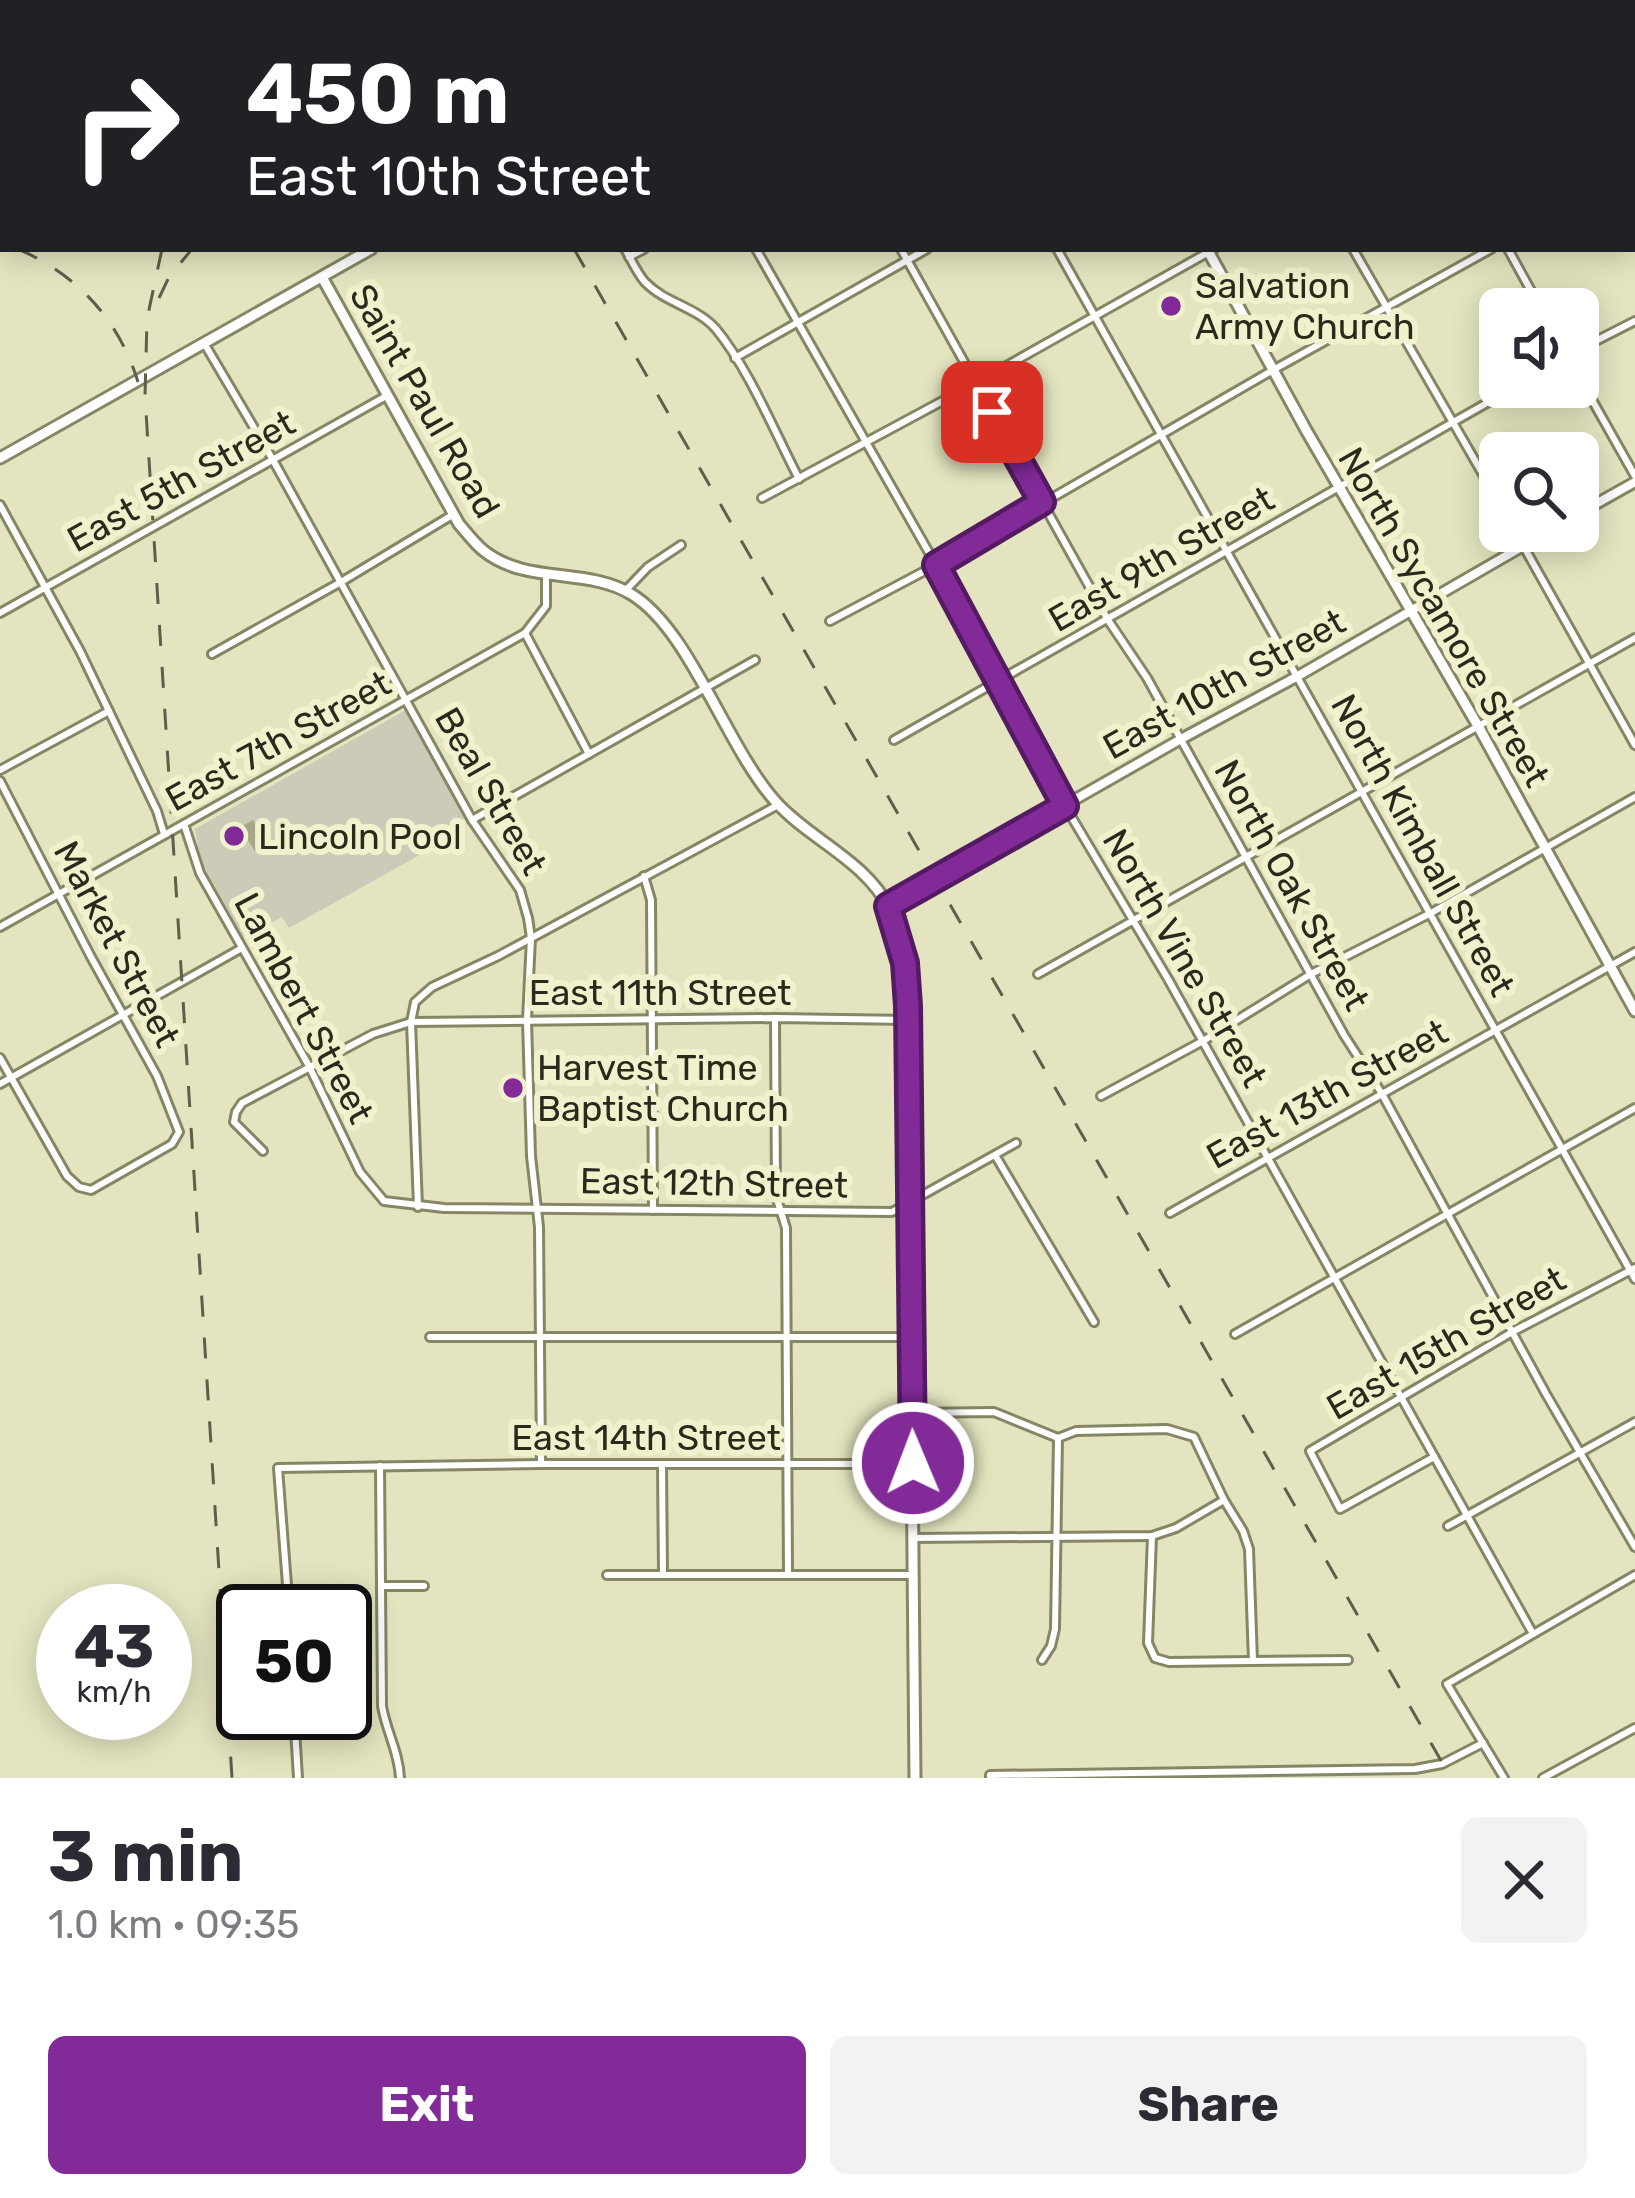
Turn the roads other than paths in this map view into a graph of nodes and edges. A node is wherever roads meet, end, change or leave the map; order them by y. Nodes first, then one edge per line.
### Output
1 (366, 252) edge
2 (758, 252) edge
3 (903, 252) edge
4 (922, 252) edge
5 (1059, 252) edge
6 (1207, 252) edge
7 (1211, 252) edge
8 (1355, 252) edge
9 (1486, 252) edge
10 (1510, 252) edge
11 (627, 253) edge
12 (907, 260) junction
13 (322, 277) junction
14 (1529, 288) edge
15 (1387, 307) junction
16 (1095, 316) junction
17 (1635, 321) edge
18 (797, 323) junction
19 (1599, 339) edge
20 (204, 343) junction
21 (735, 358) junction
22 (1273, 370) junction
23 (976, 383) junction
24 (388, 395) junction
25 (1480, 408) edge
26 (1596, 408) edge
27 (1454, 424) junction
28 (1161, 434) junction
29 (866, 443) junction
30 (0, 458) edge
31 (273, 460) junction
32 (1479, 467) edge
33 (800, 479) junction
34 (1635, 479) edge
35 (1340, 488) junction
36 (762, 498) dead end
37 (1599, 501) edge
38 (1042, 502) junction
39 (0, 505) edge
40 (454, 514) junction
41 (681, 545) dead end
42 (1228, 552) junction
43 (1511, 552) edge
44 (1527, 552) edge
45 (936, 565) junction
46 (546, 575) junction
47 (341, 582) junction
48 (45, 588) junction
49 (625, 591) junction
50 (1410, 609) junction
51 (0, 613) edge
52 (1108, 620) junction
53 (830, 621) dead end
54 (525, 633) junction
55 (1635, 638) edge
56 (212, 654) dead end
57 (755, 660) dead end
58 (1589, 663) junction
59 (1298, 676) junction
60 (999, 682) junction
61 (704, 690) junction
62 (407, 699) junction
63 (109, 711) junction
64 (1478, 726) junction
65 (1181, 739) junction
66 (894, 740) dead end
67 (1635, 745) edge
68 (589, 754) junction
69 (0, 770) edge
70 (0, 781) edge
71 (1363, 791) junction
72 (1635, 797) edge
73 (778, 805) junction
74 (1065, 806) junction
75 (472, 820) junction
76 (184, 824) junction
77 (164, 836) junction
78 (1544, 848) junction
79 (1246, 855) junction
80 (644, 876) junction
81 (58, 894) junction
82 (888, 906) junction
83 (1431, 913) junction
84 (1135, 921) junction
85 (0, 927) edge
86 (531, 938) junction
87 (242, 948) junction
88 (1635, 952) edge
89 (1610, 966) junction
90 (1038, 974) dead end
91 (1311, 974) junction
92 (1635, 1011) edge
93 (124, 1013) junction
94 (775, 1018) junction
95 (651, 1019) junction
96 (527, 1020) junction
97 (908, 1020) junction
98 (411, 1022) junction
99 (1496, 1030) junction
100 (1203, 1041) junction
101 (0, 1058) edge
102 (309, 1066) junction
103 (11, 1078) junction
104 (0, 1084) edge
105 (1382, 1094) junction
106 (1101, 1096) dead end
107 (1635, 1108) edge
108 (1016, 1143) dead end
109 (1562, 1149) junction
110 (263, 1151) dead end
111 (995, 1155) junction
112 (1267, 1157) junction
113 (394, 1204) joint
114 (910, 1204) junction
115 (418, 1207) junction
116 (536, 1208) junction
117 (653, 1210) junction
118 (782, 1211) junction
119 (1170, 1213) dead end
120 (1448, 1214) junction
121 (1633, 1269) edge
122 (1334, 1278) junction
123 (1635, 1280) edge
124 (1094, 1322) dead end
125 (1514, 1331) junction
126 (1235, 1334) dead end
127 (540, 1335) junction
128 (430, 1337) dead end
129 (786, 1337) junction
130 (911, 1337) junction
131 (1402, 1400) junction
132 (912, 1413) junction
133 (1635, 1422) edge
134 (1058, 1438) junction
135 (1580, 1453) junction
136 (1434, 1457) junction
137 (913, 1463) junction
138 (541, 1464) junction
139 (787, 1464) junction
140 (662, 1465) junction
141 (380, 1466) junction
142 (1224, 1500) junction
143 (1466, 1515) junction
144 (1448, 1526) dead end
145 (1152, 1536) junction
146 (1058, 1537) junction
147 (913, 1538) junction
148 (1635, 1547) edge
149 (664, 1574) junction
150 (788, 1574) junction
151 (914, 1574) junction
152 (607, 1575) dead end
153 (1635, 1575) edge
154 (287, 1584) edge
155 (381, 1586) junction
156 (424, 1586) dead end
157 (1532, 1632) junction
158 (1042, 1660) dead end
159 (1348, 1660) dead end
160 (1252, 1661) junction
161 (1635, 1728) edge
162 (296, 1740) edge
163 (1483, 1743) junction
164 (1366, 1775) edge
165 (990, 1777) edge
166 (298, 1778) edge
167 (400, 1778) edge
168 (915, 1778) edge
169 (1504, 1778) edge
170 (1543, 1778) edge

1 - 13 main road
2 - 18 street, North Vine Street
3 - 12 street, North Oak Street
4 - 12 street
5 - 16 street, North Kimball Street
6 - 16 street
7 - 22 main road, North Sycamore Street
8 - 15 street
9 - 15 street
10 - 14 street
11 - 21 street
12 - 18 street
12 - 23 street, North Oak Street
13 - 20 main road
13 - 24 main road, Saint Paul Road
15 - 22 street
15 - 27 street
16 - 23 street
16 - 28 street, North Kimball Street
17 - 19 street
18 - 21 street
18 - 29 street, North Vine Street
20 - 30 main road
20 - 31 street, Beal Street
21 - 33 street
22 - 28 street
22 - 35 main road, North Sycamore Street
23 - 29 street
23 - 38 street, North Oak Street
24 - 31 street, East 5th Street
24 - 40 main road, Saint Paul Road
25 - 27 street, East 9th Street
26 - 34 street
27 - 32 street
27 - 35 street, East 9th Street
28 - 38 street
28 - 42 street, North Kimball Street
29 - 33 street
29 - 45 street, North Vine Street
31 - 47 street, Beal Street
31 - 48 street, East 5th Street
33 - 36 street
34 - 37 street
35 - 42 street, East 9th Street
35 - 50 main road, North Sycamore Street
38 - 45 street
38 - 52 street, North Oak Street
39 - 48 street
40 - 46 main road, Saint Paul Road
40 - 47 street
41 - 49 street
42 - 52 street, East 9th Street
42 - 59 street, North Kimball Street
43 - 50 street, East 10th Street
44 - 58 street
45 - 53 street
45 - 60 street, North Vine Street
46 - 49 main road, Saint Paul Road
46 - 54 street
47 - 56 street
47 - 62 street, Beal Street
48 - 51 street, East 5th Street
48 - 63 street
49 - 61 main road
50 - 59 street, East 10th Street
50 - 64 main road, North Sycamore Street
52 - 60 street, East 9th Street
52 - 65 street, North Oak Street
54 - 62 street, East 7th Street
54 - 68 street
55 - 58 street
57 - 61 street
58 - 64 street
58 - 67 street
59 - 65 street, East 10th Street
59 - 71 street, North Kimball Street
60 - 66 street, East 9th Street
60 - 74 street, North Vine Street
61 - 68 street
61 - 73 main road
62 - 75 street, Beal Street
62 - 76 street, East 7th Street
63 - 69 street
63 - 77 street
64 - 71 street
64 - 78 main road, North Sycamore Street
65 - 74 street, East 10th Street
65 - 79 street, North Oak Street
68 - 75 street
70 - 81 street, Market Street
71 - 79 street
71 - 83 street, North Kimball Street
72 - 78 street
73 - 80 street
73 - 82 main road
74 - 82 street, East 10th Street
74 - 84 street, North Vine Street
75 - 86 street, Beal Street
76 - 77 street, East 7th Street
76 - 87 street, Lambert Street
77 - 81 street, East 7th Street
78 - 83 street
78 - 89 main road, North Sycamore Street
79 - 84 street
79 - 91 street, North Oak Street
80 - 86 street
80 - 95 street
81 - 85 street, East 7th Street
81 - 93 street, Market Street
82 - 97 main road
83 - 91 street
83 - 99 street, North Kimball Street
84 - 90 street
84 - 100 street, North Vine Street
86 - 96 street, Beal Street
86 - 98 street
87 - 93 street
87 - 102 street, Lambert Street
88 - 89 street, East 13th Street
89 - 92 main road, North Sycamore Street
89 - 99 street, East 13th Street
91 - 100 street
91 - 105 street, North Oak Street
93 - 103 street
93 - 103 street, Market Street
94 - 95 street, East 11th Street
94 - 97 street, East 11th Street
94 - 118 street
95 - 96 street, East 11th Street
95 - 117 street
96 - 98 street, East 11th Street
96 - 116 street, Beal Street
97 - 114 main road
98 - 102 street
98 - 115 street
99 - 105 street, East 13th Street
99 - 109 street, North Kimball Street
100 - 106 street
100 - 112 street, North Vine Street
101 - 103 street
102 - 110 street
102 - 113 street, Lambert Street
103 - 104 street
105 - 112 street, East 13th Street
105 - 120 street, North Oak Street
107 - 109 street
108 - 111 street, East 12th Street
109 - 120 street
109 - 121 street, North Kimball Street
111 - 114 street, East 12th Street
111 - 124 street
112 - 119 street, East 13th Street
112 - 122 street, North Vine Street
113 - 115 street, East 12th Street
114 - 118 street, East 12th Street
114 - 130 main road
115 - 116 street, East 12th Street
116 - 117 street, East 12th Street
116 - 127 street, Beal Street
117 - 118 street, East 12th Street
118 - 129 street
120 - 122 street
120 - 125 street, North Oak Street
121 - 123 street, North Kimball Street
121 - 125 street, East 15th Street
122 - 126 street
122 - 131 street, North Vine Street
125 - 131 street, East 15th Street
125 - 135 street, North Oak Street
127 - 128 street
127 - 129 street
127 - 138 street, Beal Street
129 - 130 street
129 - 139 street
130 - 132 main road
131 - 136 street, North Vine Street
131 - 136 street, East 15th Street
132 - 134 street
132 - 137 main road
133 - 135 street
134 - 142 street
134 - 146 street
135 - 143 street
135 - 148 street, North Oak Street
136 - 143 street, North Vine Street
137 - 139 street, East 14th Street
137 - 147 main road
138 - 140 street, East 14th Street
138 - 141 street, East 14th Street
139 - 140 street, East 14th Street
139 - 150 street
140 - 149 street
141 - 154 street, East 14th Street
141 - 155 street
142 - 145 street
142 - 160 street
143 - 144 street
143 - 157 street, North Vine Street
145 - 146 street
145 - 160 street
146 - 147 street
146 - 158 street
147 - 151 main road
149 - 150 street
149 - 152 street
150 - 151 street
151 - 168 main road
153 - 157 street
155 - 156 street
155 - 167 street
157 - 163 street
159 - 160 street
161 - 170 street
162 - 166 street
163 - 164 street
163 - 169 street
164 - 165 street

